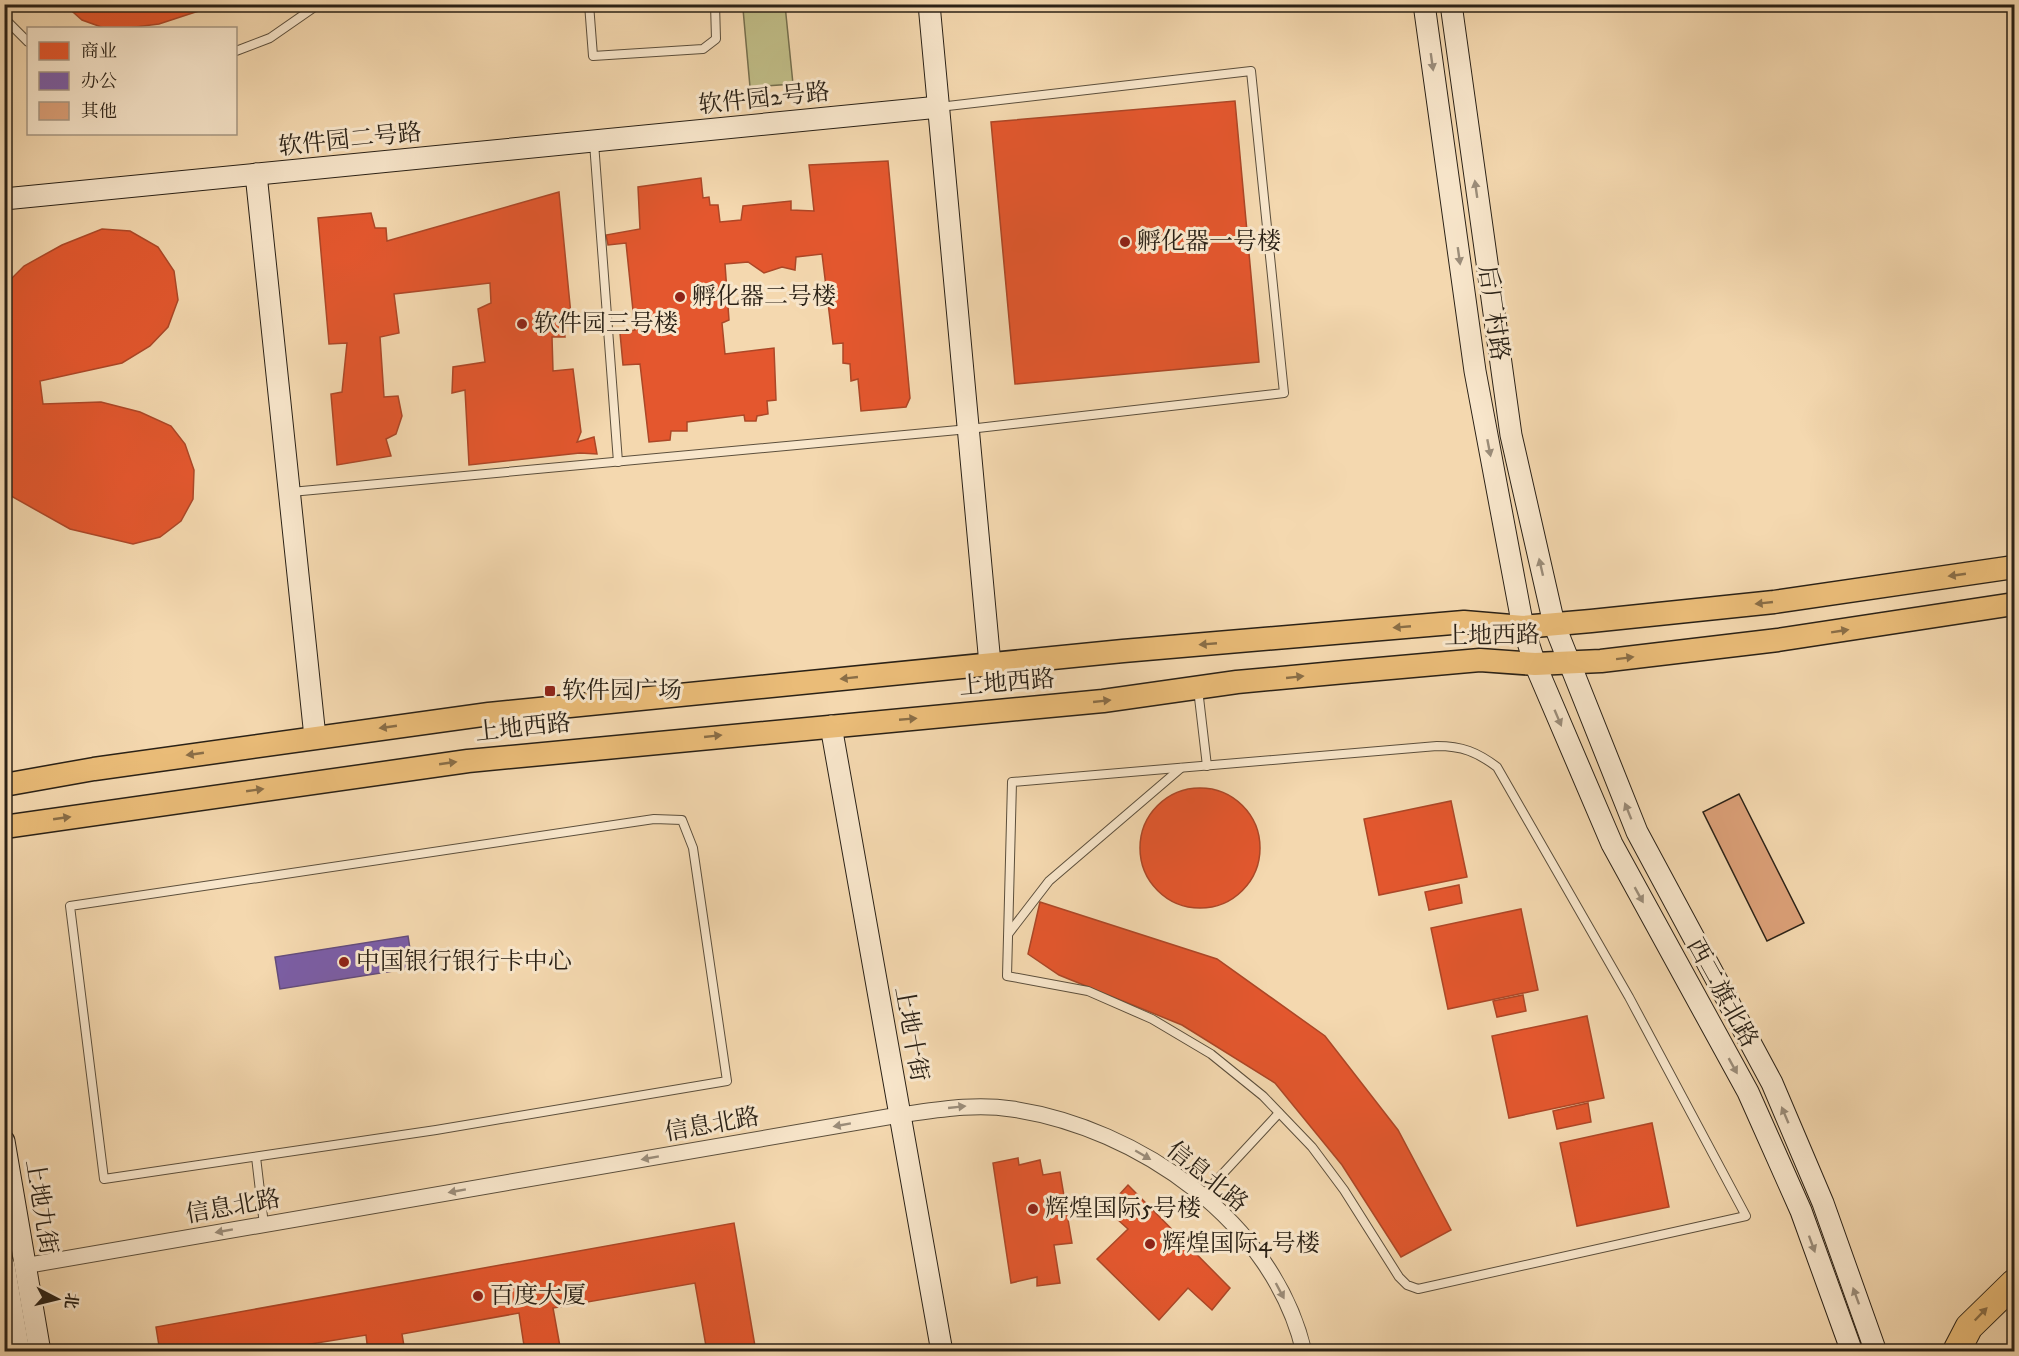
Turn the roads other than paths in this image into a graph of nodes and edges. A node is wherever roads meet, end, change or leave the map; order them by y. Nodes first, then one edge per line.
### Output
1 (319, 4) edge
2 (589, 4) edge
3 (716, 4) edge
4 (929, 4) edge
5 (1424, 4) edge
6 (1451, 4) edge
7 (4, 18) edge
8 (27, 41) edge
9 (237, 51) edge
10 (939, 107) junction
11 (593, 141) junction
12 (256, 174) junction
13 (4, 199) edge
14 (969, 429) junction
15 (618, 462) junction
16 (290, 492) junction
17 (2014, 567) edge
18 (2014, 604) edge
19 (1554, 624) junction
20 (1523, 627) junction
21 (1567, 662) junction
22 (990, 664) junction
23 (1535, 664) junction
24 (1198, 688) junction
25 (831, 726) junction
26 (315, 737) junction
27 (1207, 766) junction
28 (1181, 768) junction
29 (4, 784) edge
30 (4, 827) edge
31 (1008, 935) junction
32 (1279, 1113) junction
33 (899, 1115) junction
34 (4, 1141) edge
35 (256, 1157) junction
36 (1202, 1196) junction
37 (264, 1224) junction
38 (14, 1265) edge
39 (2014, 1282) edge
40 (20, 1352) edge
41 (40, 1352) edge
42 (942, 1352) edge
43 (1304, 1352) edge
44 (1852, 1352) edge
45 (1876, 1352) edge
46 (1956, 1352) edge

1 - 9 lane
2 - 3 lane
4 - 10 main road
5 -> 20 main road, 后厂村路
19 -> 6 main road, 后厂村路
7 - 8 lane
10 - 11 main road, 软件园2号路
10 - 14 main road
10 - 14 lane
11 - 12 main road, 软件园二号路
11 - 15 lane
12 - 13 main road, 软件园二号路
12 - 16 main road
14 - 15 lane
14 - 22 main road
15 - 16 lane
16 - 26 main road
17 -> 19 main road, 上地西路
21 -> 18 main road, 上地西路
19 - 20 main road, 上地西路
19 - 21 main road, 后厂村路
20 -> 22 main road, 上地西路
20 - 23 main road, 后厂村路
21 - 23 main road, 上地西路
45 -> 21 main road, 西二旗北路
22 -> 26 main road, 上地西路
24 -> 23 main road, 上地西路
23 -> 44 main road, 西二旗北路
25 -> 24 main road, 上地西路
24 - 27 lane
30 -> 25 main road, 上地西路
25 - 33 main road, 上地十街
26 -> 29 main road, 上地西路
27 - 28 lane
27 - 32 lane
28 - 31 lane
28 - 31 lane
31 - 32 lane
32 - 36 lane
33 -> 36 street, 信息北路
33 -> 37 street, 信息北路
33 - 42 main road, 上地十街
34 - 38 main road, 上地九街
35 - 35 lane
35 - 37 lane
36 -> 43 street, 信息北路
37 -> 38 street, 信息北路
38 - 40 main road, 上地九街
38 - 41 main road, 上地九街
46 -> 39 highway

